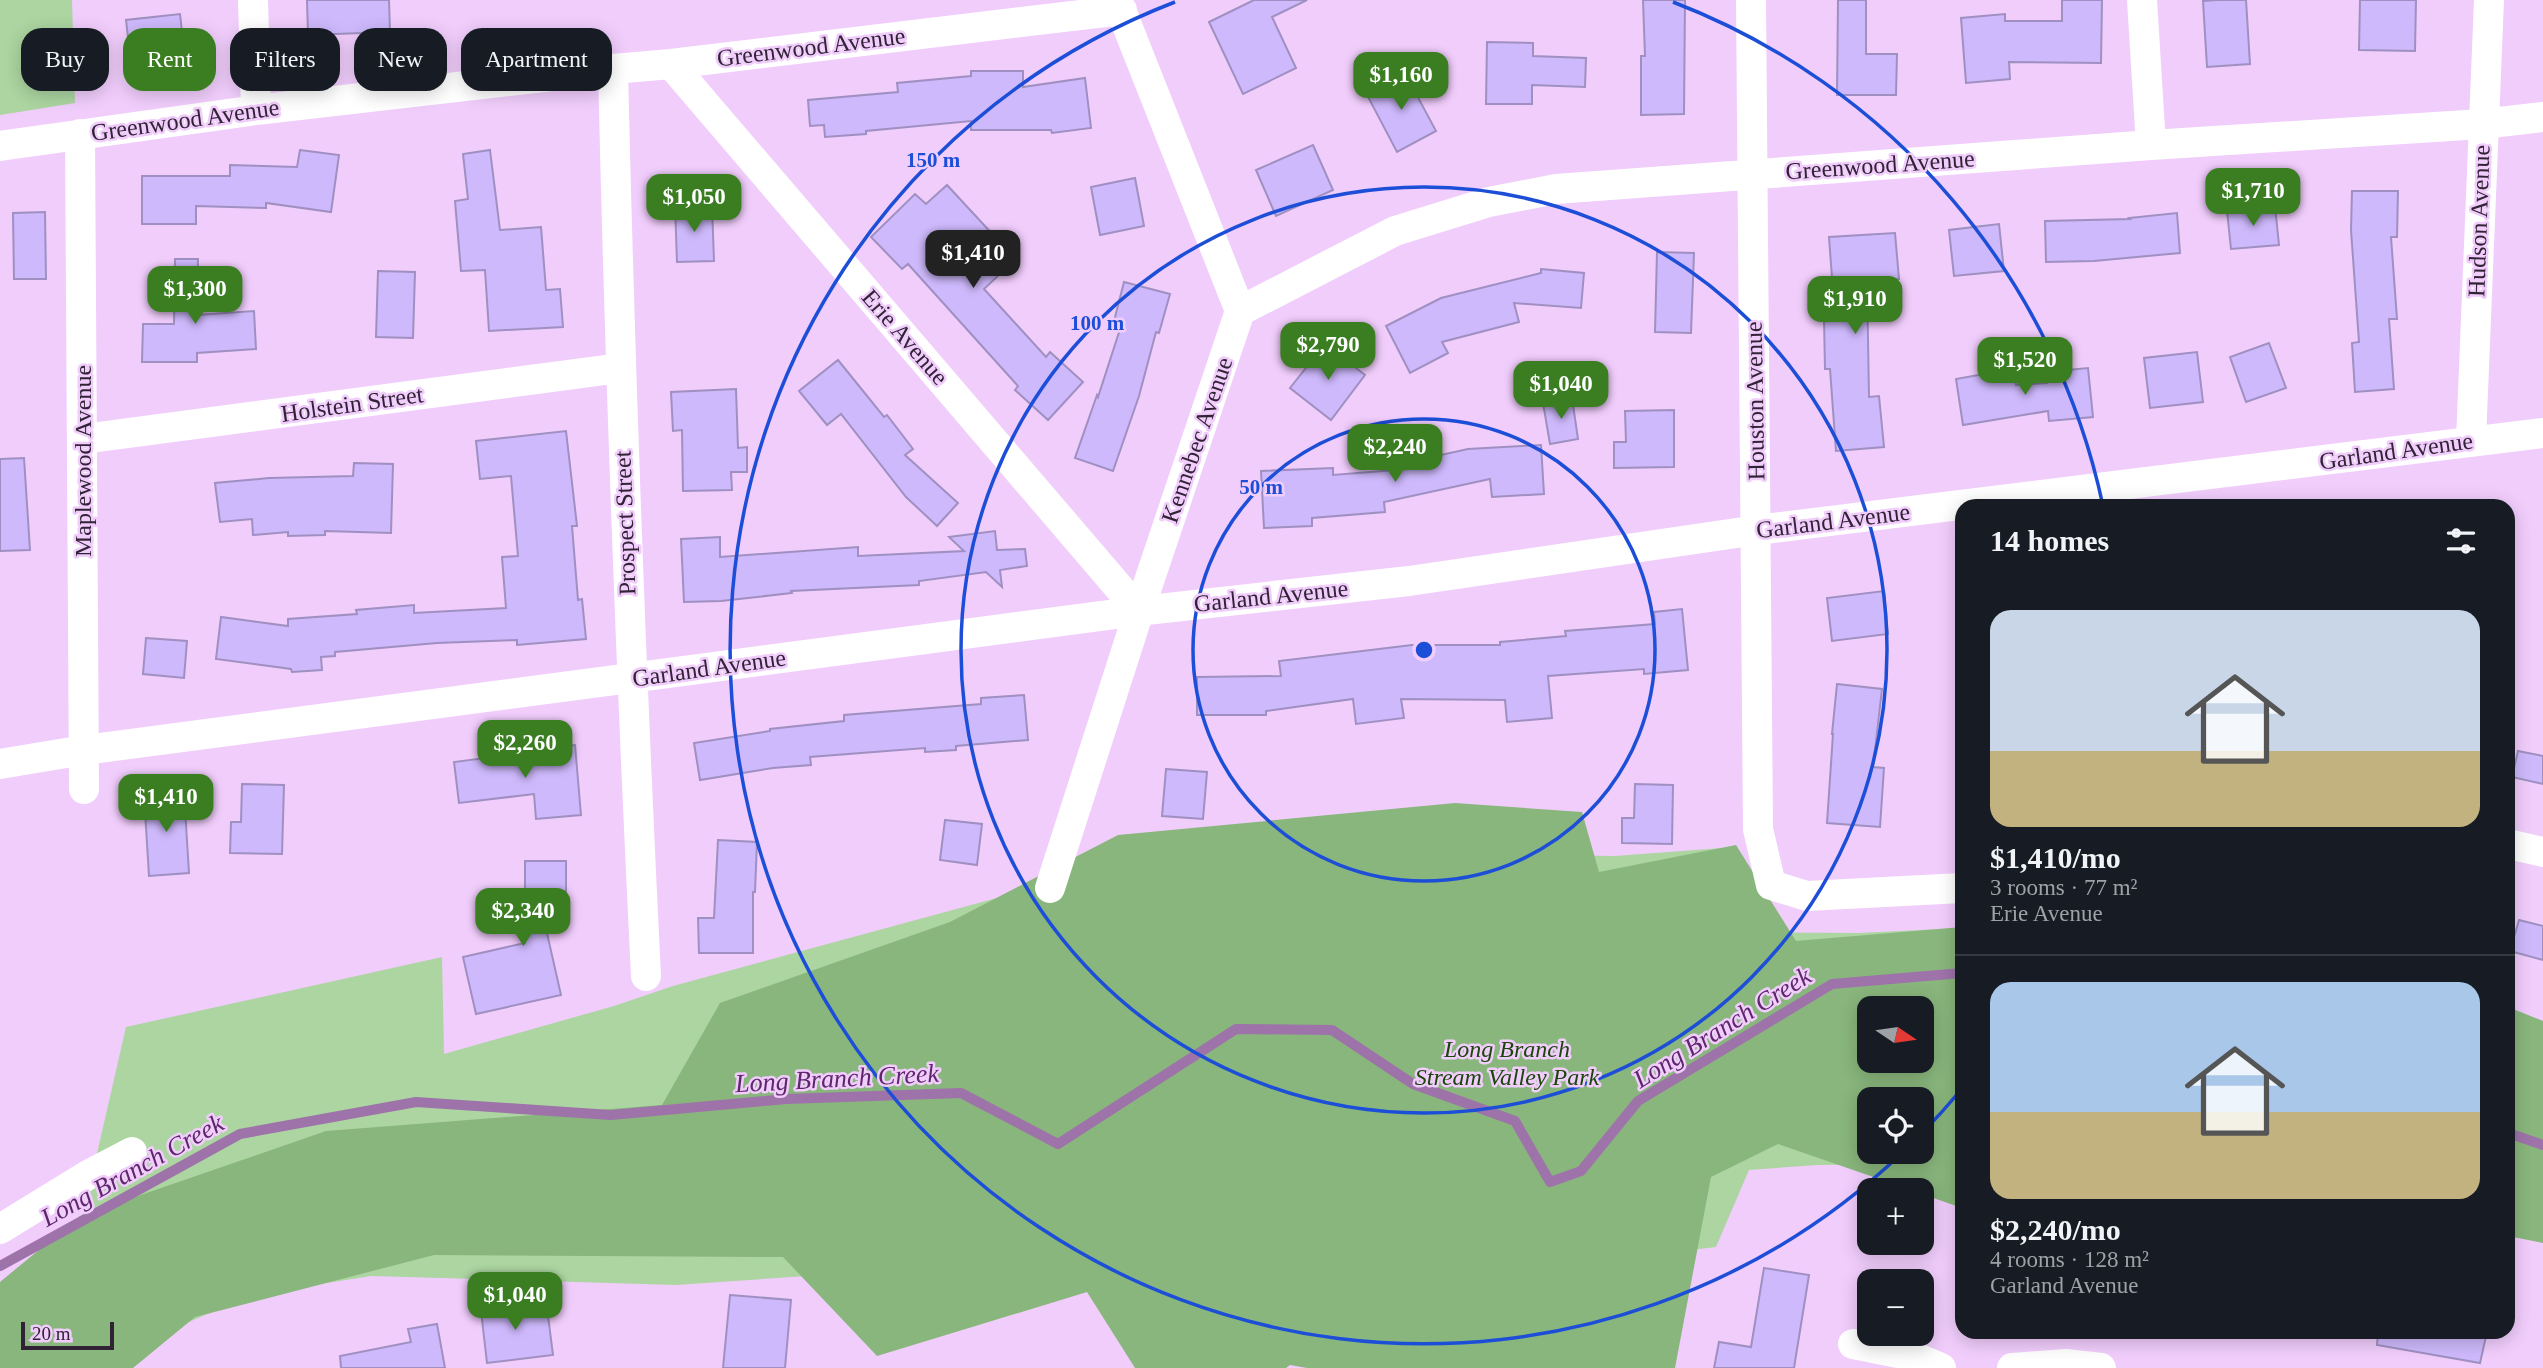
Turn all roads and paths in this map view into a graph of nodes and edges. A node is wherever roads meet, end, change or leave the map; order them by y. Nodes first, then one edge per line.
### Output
1 (253, 0) edge
2 (1751, 0) edge
3 (2142, 0) edge
4 (2488, 0) edge
5 (1119, 5) edge
6 (671, 64) junction
7 (613, 69) junction
8 (256, 110) junction
9 (2543, 117) edge
10 (2482, 124) junction
11 (80, 134) junction
12 (2151, 145) junction
13 (0, 146) edge
14 (1752, 175) junction
15 (1240, 311) junction
16 (620, 368) junction
17 (2543, 433) edge
18 (83, 439) junction
19 (2471, 441) junction
20 (2012, 499) edge
21 (1955, 506) edge
22 (1757, 530) junction
23 (1139, 611) junction
24 (631, 678) junction
25 (84, 750) junction
26 (0, 764) edge
27 (84, 789) dead end
28 (2515, 846) edge
29 (2543, 852) edge
30 (1050, 888) dead end
31 (1955, 888) edge
32 (646, 976) dead end
33 (132, 1152) dead end
34 (0, 1229) edge
35 (1853, 1344) dead end
36 (1941, 1368) edge
37 (2012, 1368) edge
38 (2101, 1368) edge

1 - 8 street
2 - 14 street, Houston Avenue
3 - 12 street
4 - 10 street, Hudson Avenue
5 - 6 street, Greenwood Avenue
5 - 15 street
6 - 7 street, Greenwood Avenue
6 - 23 street, Erie Avenue
7 - 8 street, Greenwood Avenue
7 - 16 street, Prospect Street
8 - 11 street, Greenwood Avenue
9 - 10 street, Greenwood Avenue
10 - 12 street, Greenwood Avenue
10 - 19 street, Hudson Avenue
11 - 13 street, Greenwood Avenue
11 - 18 street, Maplewood Avenue
12 - 14 street, Greenwood Avenue
14 - 15 street, Greenwood Avenue
14 - 22 street, Houston Avenue
15 - 23 street, Kennebec Avenue
16 - 18 street, Holstein Street
16 - 24 street, Prospect Street
17 - 19 street, Garland Avenue
18 - 25 street, Maplewood Avenue
19 - 20 street, Garland Avenue
21 - 22 street, Garland Avenue
22 - 23 street, Garland Avenue
22 - 31 street, Houston Avenue
23 - 24 street, Garland Avenue
23 - 30 street, Kennebec Avenue
24 - 25 street, Garland Avenue
24 - 32 street, Prospect Street
25 - 26 street, Garland Avenue
25 - 27 street, Maplewood Avenue
28 - 29 street
33 - 34 street
35 - 36 street
37 - 38 street

